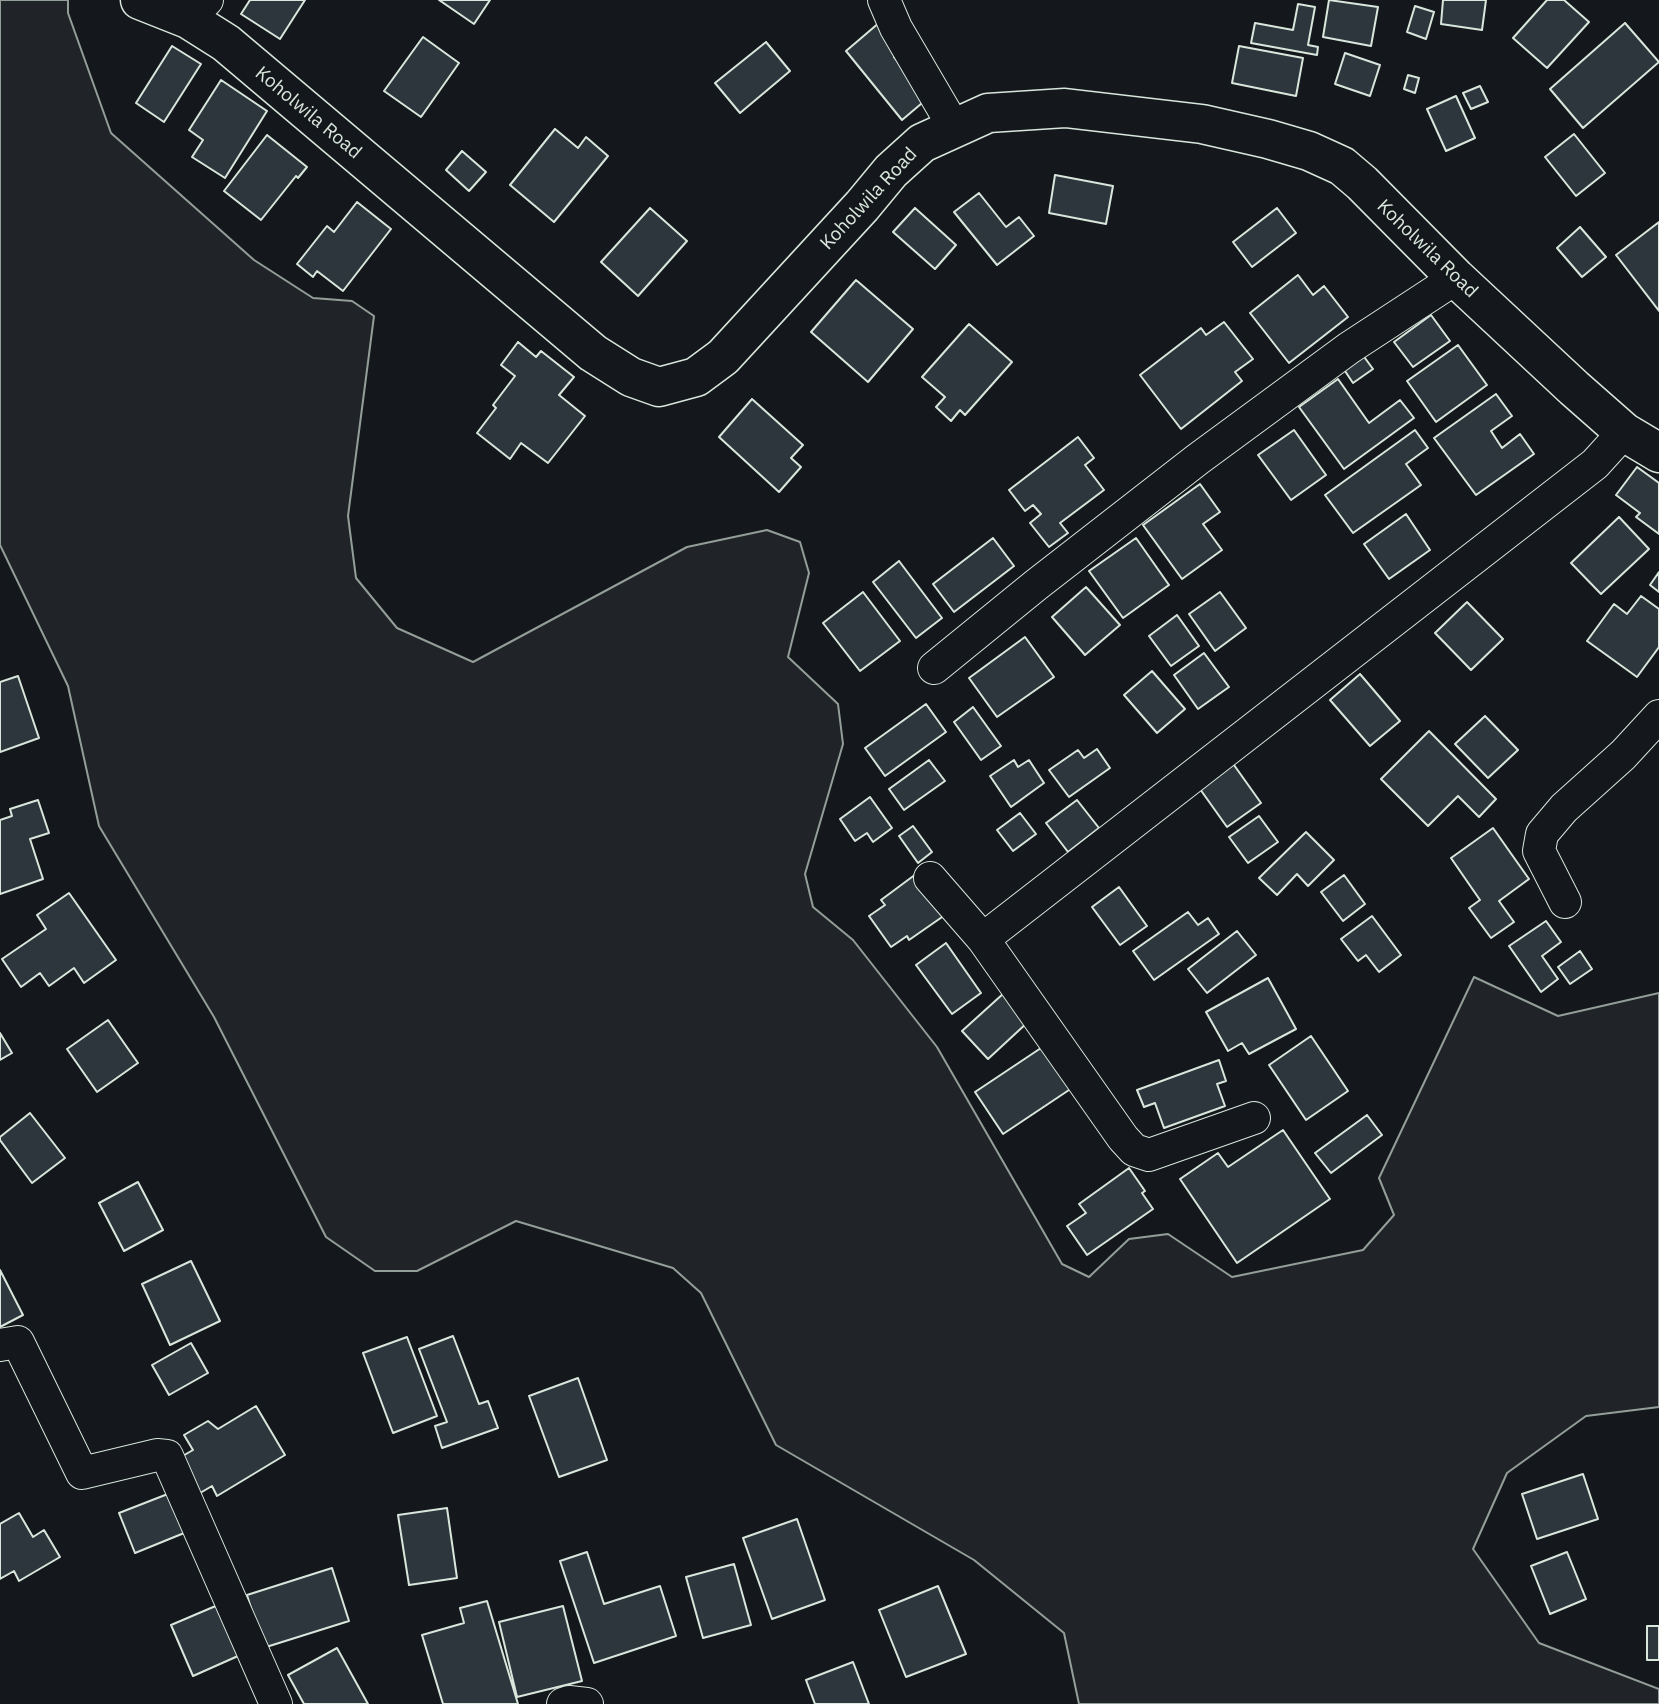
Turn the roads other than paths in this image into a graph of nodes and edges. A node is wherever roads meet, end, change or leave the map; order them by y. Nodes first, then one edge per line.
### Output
1 (140, 0) edge
2 (884, 0) edge
3 (197, 9) edge
4 (954, 127) junction
5 (1456, 278) junction
6 (1624, 432) junction
7 (1659, 453) edge
8 (934, 668) dead end
9 (1659, 716) edge
10 (930, 878) dead end
11 (1565, 902) dead end
12 (983, 939) junction
13 (1254, 1118) dead end
14 (0, 1345) edge
15 (276, 1704) edge
16 (563, 1704) edge
17 (587, 1704) edge

1 - 3 street, Koholwila Road
2 - 4 street
3 - 4 street, Koholwila Road
4 - 5 street, Koholwila Road
5 - 6 street, Koholwila Road
5 - 8 street
6 - 7 street, Koholwila Road
6 - 12 street
9 - 11 street
10 - 12 street
12 - 13 street
14 - 15 street
16 - 17 street

